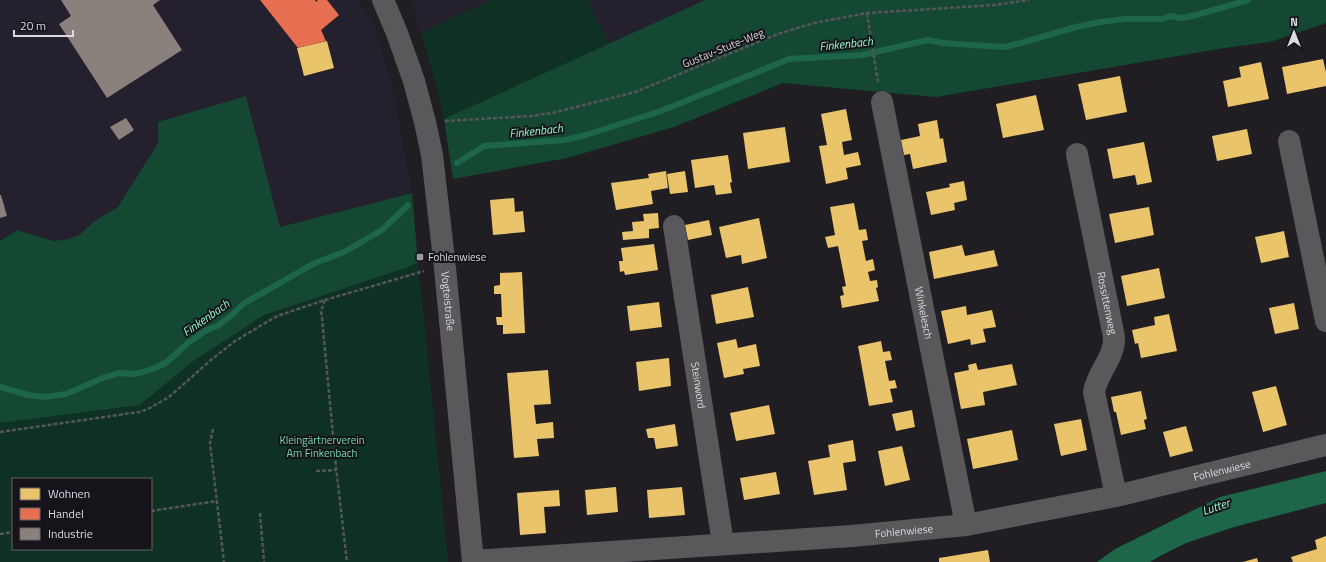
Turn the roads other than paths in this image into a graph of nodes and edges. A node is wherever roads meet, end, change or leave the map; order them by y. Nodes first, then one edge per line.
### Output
1 (382, 0) edge
2 (882, 102) dead end
3 (1290, 141) dead end
4 (1077, 154) dead end
5 (674, 226) dead end
6 (1326, 321) edge
7 (1326, 445) edge
8 (1116, 496) junction
9 (966, 524) junction
10 (723, 544) junction
11 (473, 561) edge

1 - 11 street, Vogteistraße
2 - 9 street, Winkelesch
3 - 6 street
4 - 8 street, Rossittenweg
5 - 10 street, Steinword
7 - 8 street, Fohlenwiese
8 - 9 street, Fohlenwiese
9 - 10 street, Fohlenwiese
10 - 11 street, Fohlenwiese

